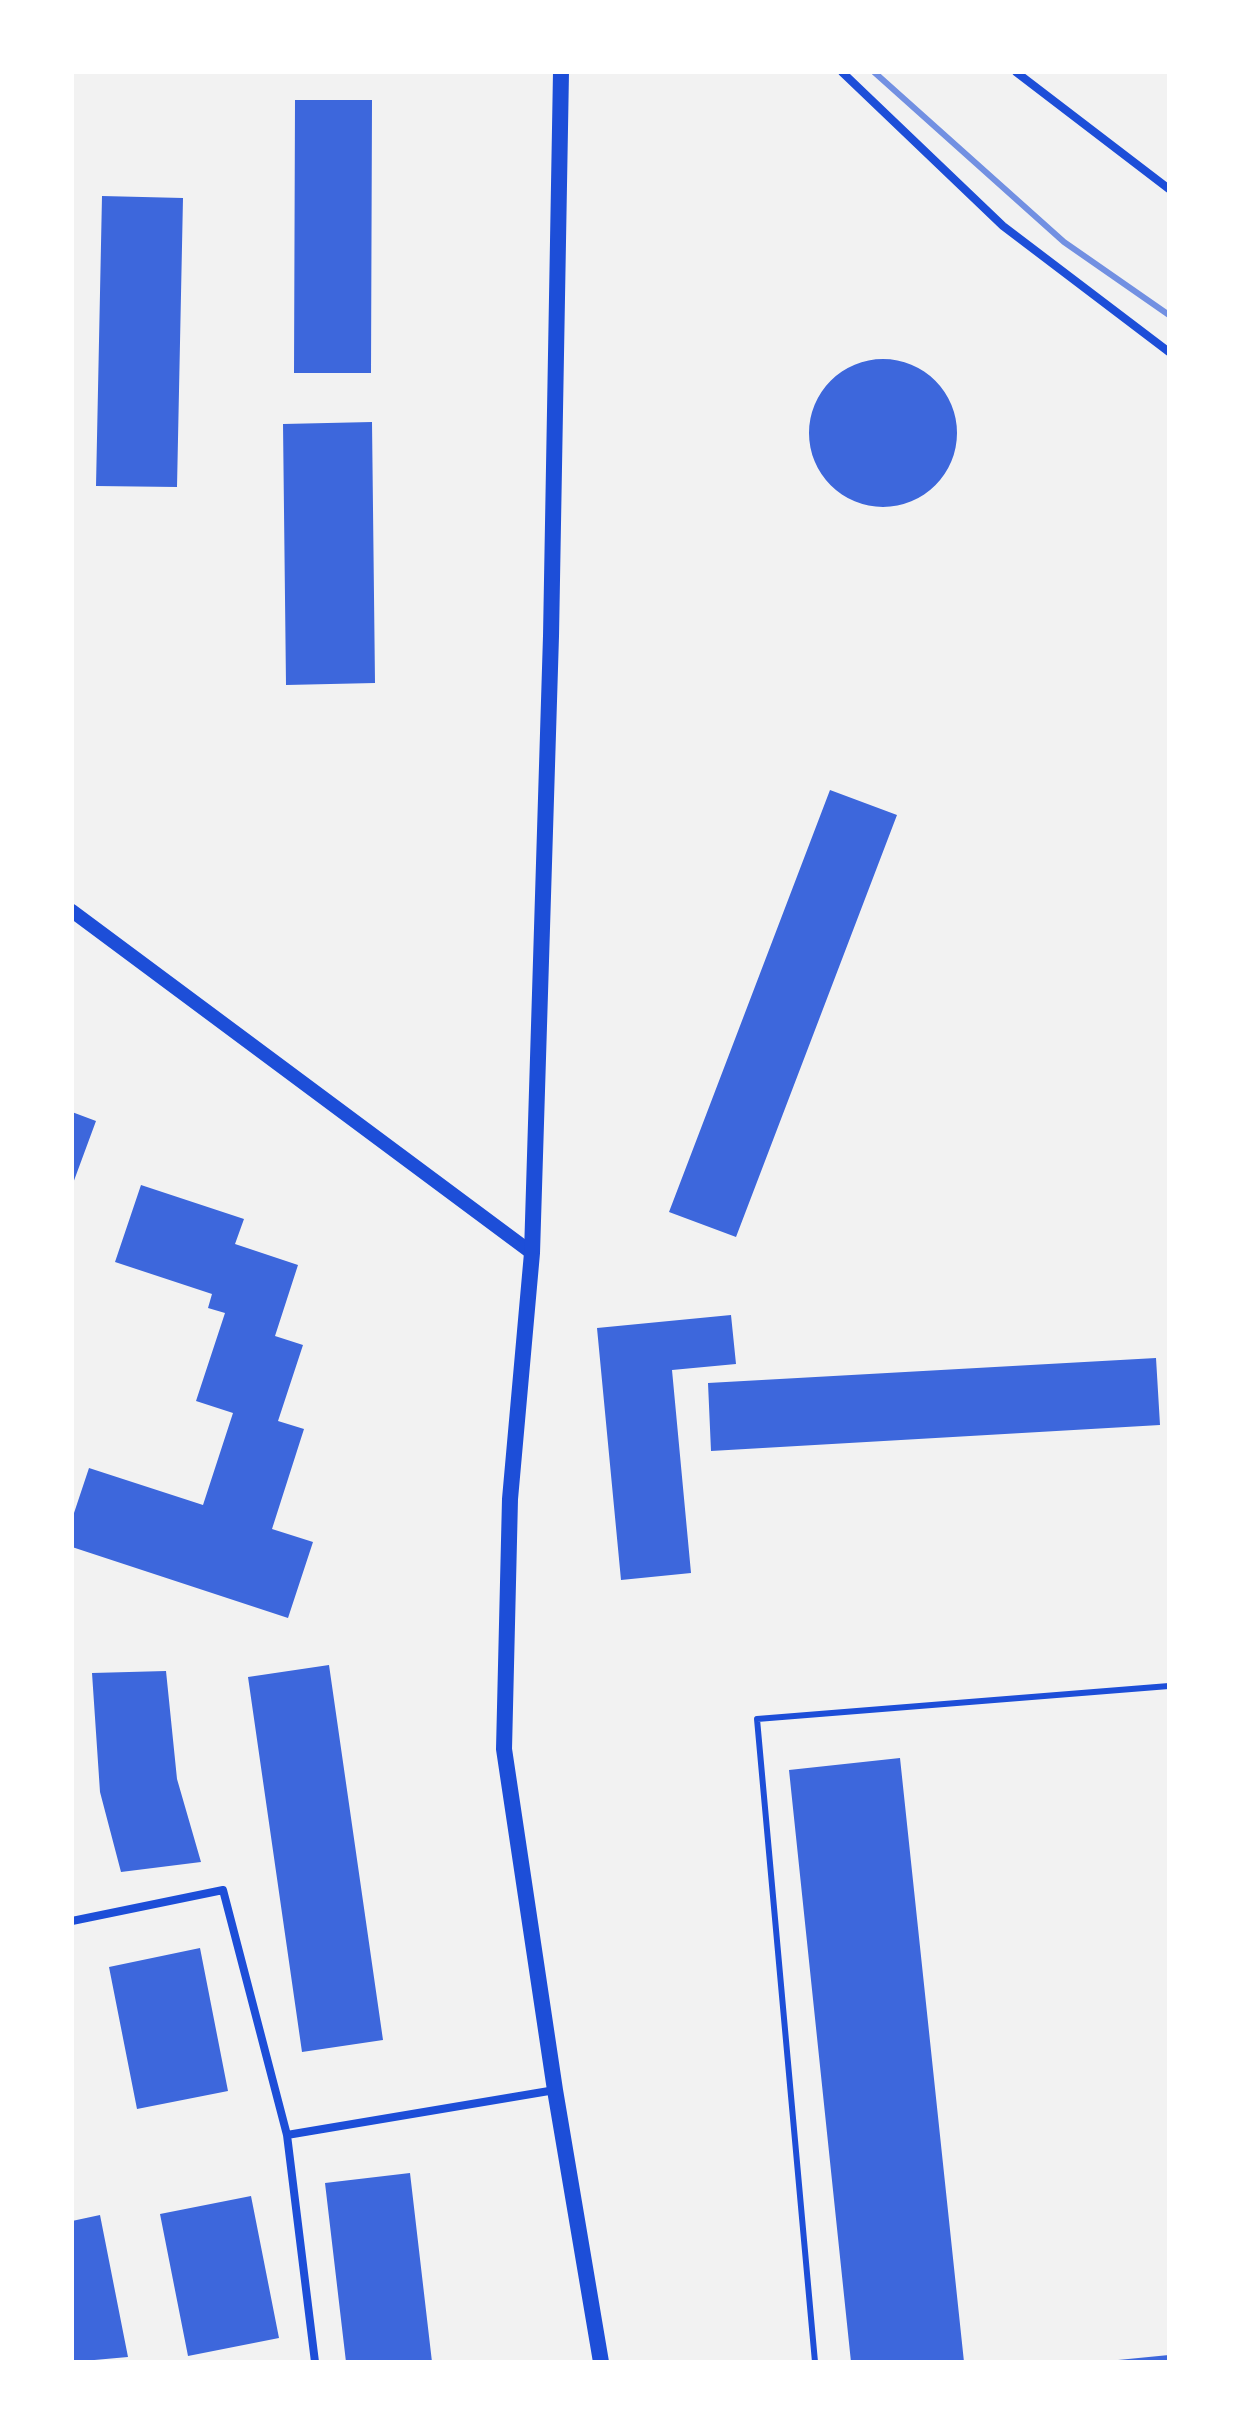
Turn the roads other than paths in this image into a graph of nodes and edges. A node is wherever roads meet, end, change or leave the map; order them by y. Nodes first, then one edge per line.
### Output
1 (561, 72) edge
2 (842, 72) edge
3 (1016, 72) edge
4 (1169, 189) edge
5 (1169, 352) edge
6 (72, 911) edge
7 (532, 1253) junction
8 (1169, 1686) edge
9 (72, 1921) edge
10 (555, 2090) junction
11 (287, 2135) junction
12 (315, 2362) edge
13 (601, 2362) edge
14 (815, 2362) edge

1 - 7 main road
2 - 5 street
3 - 4 street
6 - 7 street
7 - 10 main road
8 - 14 lane
9 - 11 street
10 - 11 street
10 - 13 main road
11 - 12 street

